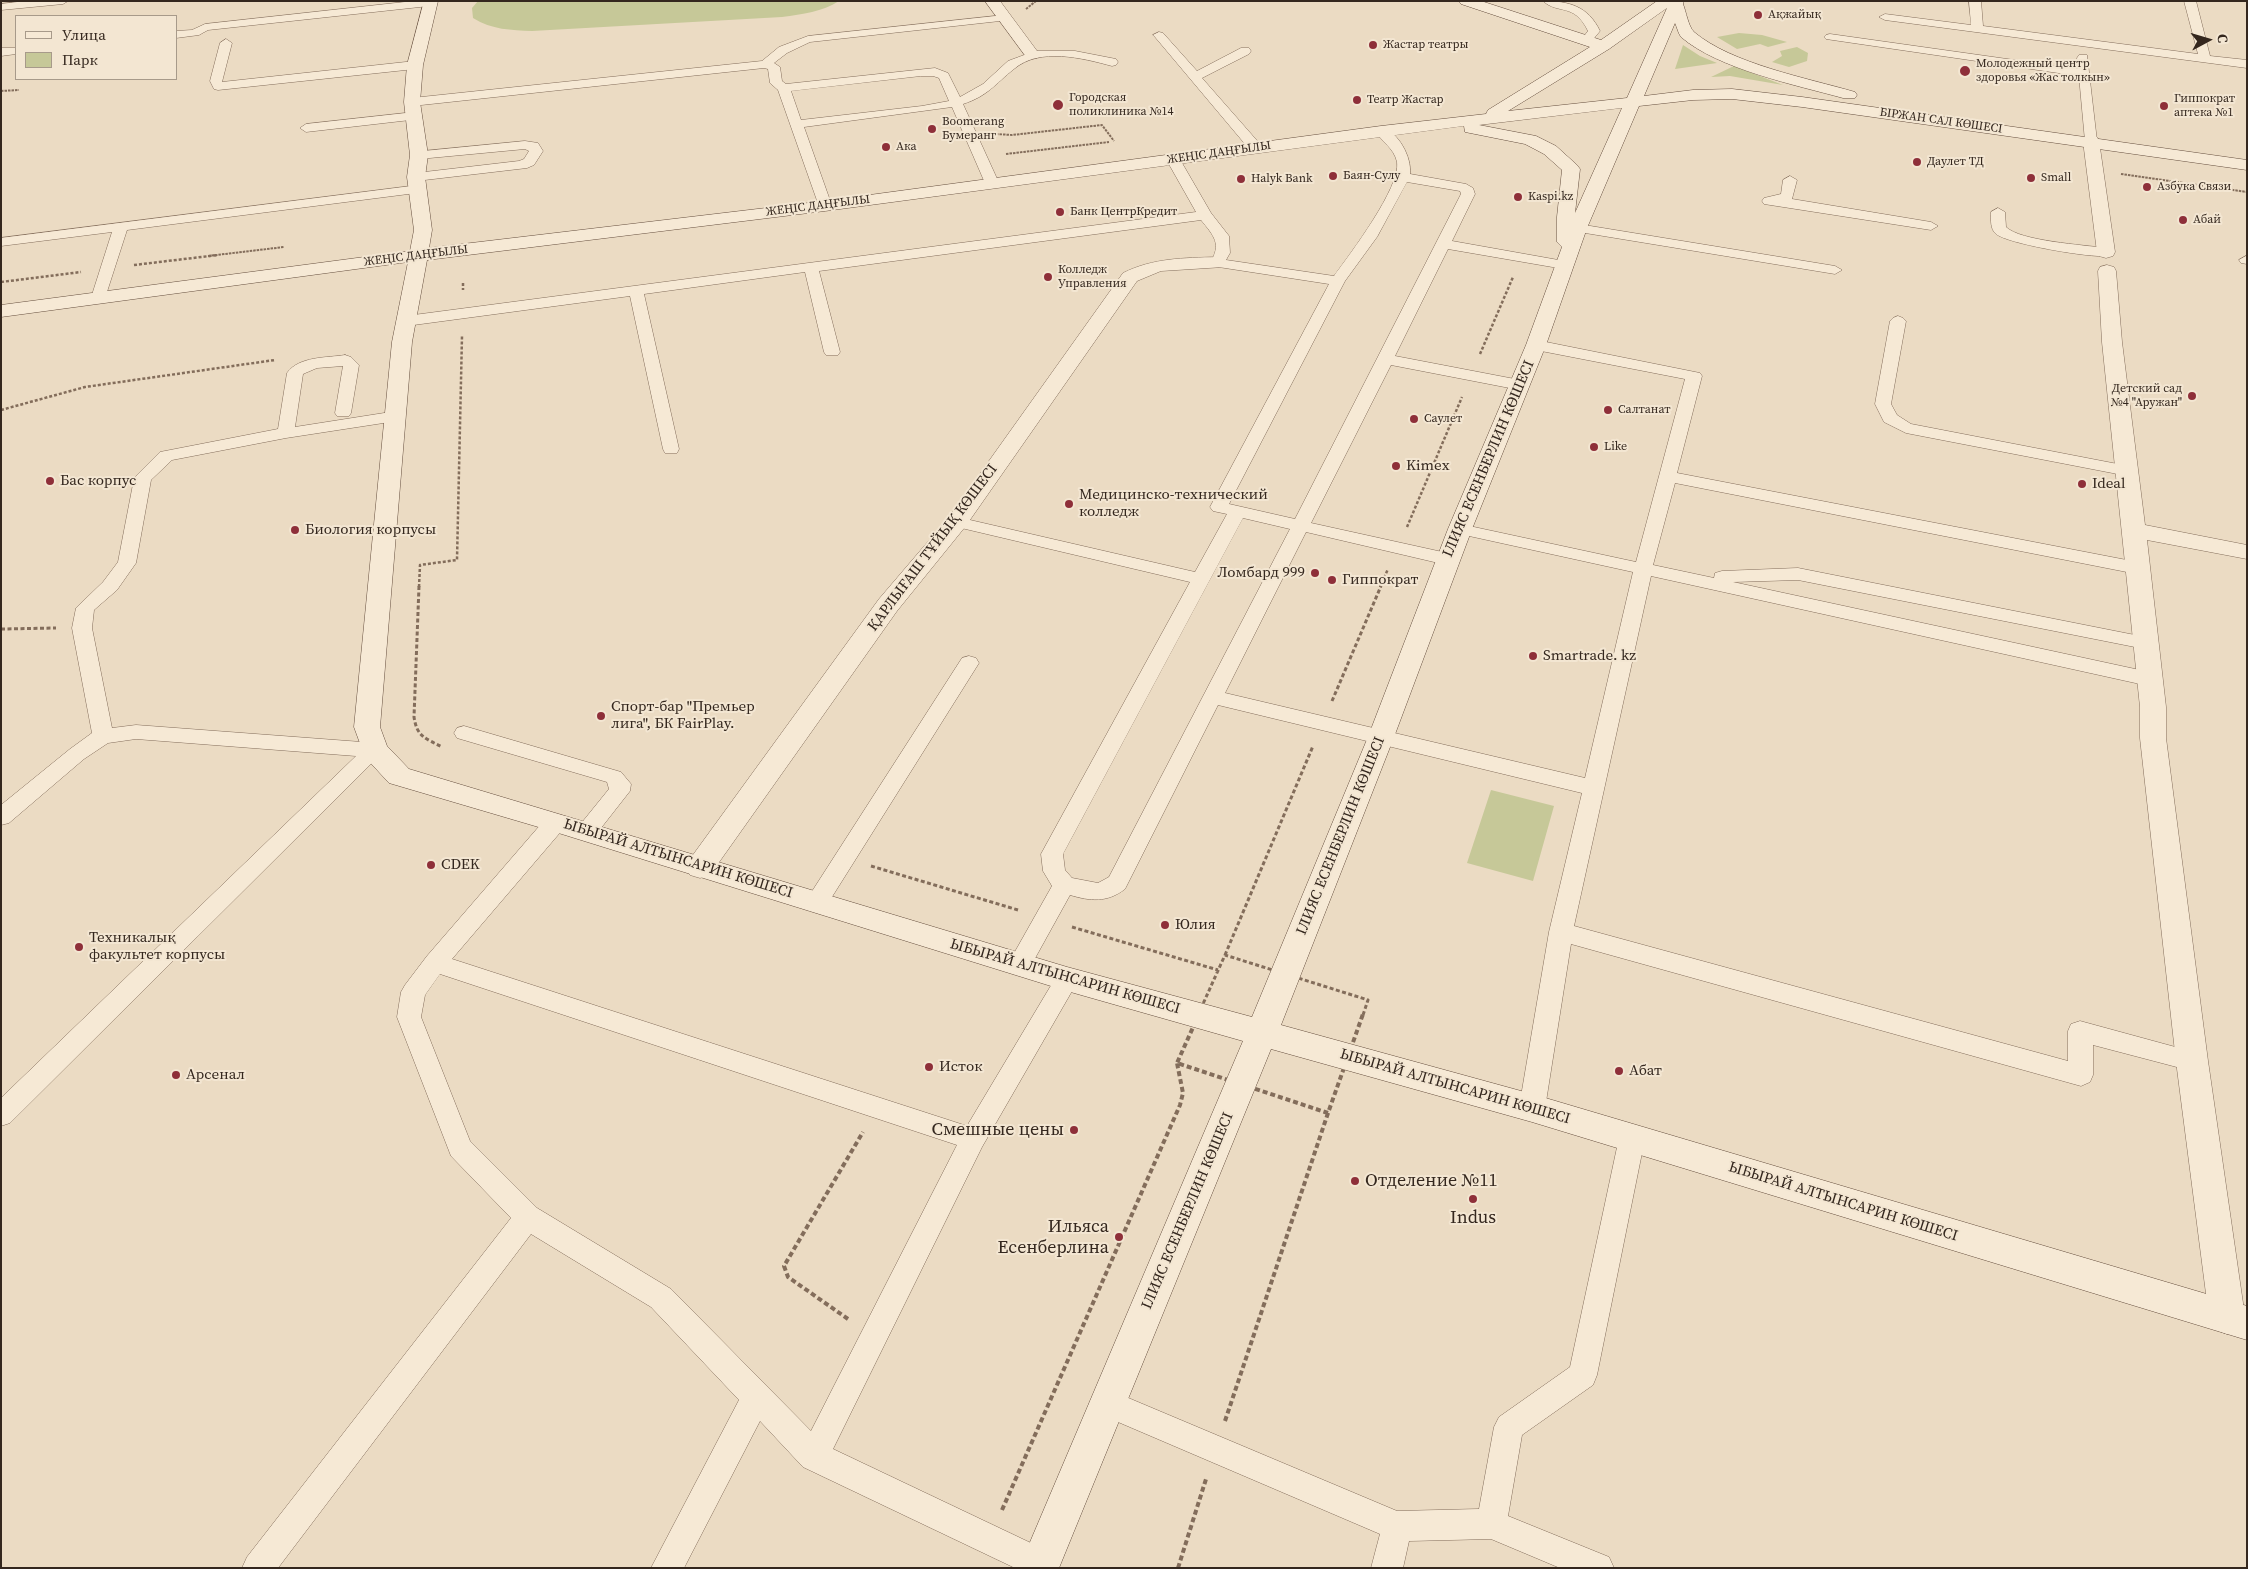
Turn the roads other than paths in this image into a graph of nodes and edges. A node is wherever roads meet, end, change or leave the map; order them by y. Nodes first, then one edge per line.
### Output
1 (63, 1) edge
2 (992, 1) edge
3 (1466, 1) edge
4 (1548, 1) edge
5 (1975, 1) edge
6 (2190, 1) edge
7 (430, 2) edge
8 (1673, 2) edge
9 (1, 7) edge
10 (1886, 17) dead end
11 (1005, 18) junction
12 (1977, 29) junction
13 (1159, 34) dead end
14 (178, 35) edge
15 (1830, 37) dead end
16 (1587, 40) junction
17 (226, 43) dead end
18 (2082, 43) junction
19 (1604, 46) junction
20 (15, 51) edge
21 (1245, 51) dead end
22 (1, 52) edge
23 (1032, 55) junction
24 (2205, 59) junction
25 (1112, 62) dead end
26 (766, 64) junction
27 (2247, 64) edge
28 (415, 65) junction
29 (2084, 73) junction
30 (1195, 77) junction
31 (784, 88) junction
32 (1634, 101) junction
33 (956, 104) junction
34 (414, 109) junction
35 (1482, 119) junction
36 (1941, 121) junction
37 (797, 124) junction
38 (1435, 124) junction
39 (306, 128) dead end
40 (1381, 131) junction
41 (2091, 142) junction
42 (1255, 147) junction
43 (419, 155) junction
44 (1173, 159) junction
45 (2247, 165) edge
46 (1404, 177) junction
47 (1790, 180) dead end
48 (417, 183) junction
49 (992, 183) junction
50 (825, 206) junction
51 (1998, 212) dead end
52 (1206, 214) junction
53 (1931, 226) dead end
54 (121, 227) junction
55 (1578, 228) junction
56 (1, 242) edge
57 (422, 242) junction
58 (1444, 244) junction
59 (1565, 261) junction
60 (2106, 261) junction
61 (1217, 264) junction
62 (811, 267) junction
63 (1835, 270) dead end
64 (1338, 281) junction
65 (636, 290) junction
66 (98, 298) junction
67 (1, 311) edge
68 (406, 321) junction
69 (1898, 321) dead end
70 (1536, 346) junction
71 (832, 352) dead end
72 (1386, 359) junction
73 (1520, 385) junction
74 (343, 412) dead end
75 (397, 416) junction
76 (286, 433) junction
77 (671, 449) dead end
78 (2128, 471) junction
79 (1668, 476) junction
80 (1238, 510) junction
81 (956, 522) junction
82 (1301, 526) junction
83 (1460, 529) junction
84 (2134, 530) junction
85 (2247, 552) edge
86 (1448, 559) junction
87 (2137, 568) junction
88 (1643, 570) junction
89 (1201, 579) junction
90 (1694, 579) junction
91 (2144, 643) junction
92 (969, 663) dead end
93 (2148, 679) junction
94 (1213, 697) junction
95 (464, 733) dead end
96 (103, 736) junction
97 (1381, 737) junction
98 (375, 750) junction
99 (1593, 788) junction
100 (1, 818) edge
101 (556, 822) junction
102 (586, 831) junction
103 (700, 867) junction
104 (1064, 885) junction
105 (816, 902) junction
106 (1561, 932) junction
107 (435, 963) junction
108 (1020, 964) junction
109 (1067, 978) junction
110 (1261, 1033) junction
111 (2192, 1061) junction
112 (1532, 1108) junction
113 (1, 1115) edge
114 (1632, 1138) junction
115 (973, 1139) junction
116 (528, 1217) junction
117 (2237, 1320) edge
118 (756, 1398) junction
119 (1107, 1403) junction
120 (814, 1456) junction
121 (1491, 1524) junction
122 (1397, 1526) junction
123 (1040, 1566) edge
124 (258, 1568) edge
125 (667, 1568) edge
126 (1387, 1568) edge
127 (1598, 1568) edge

1 - 9 lane
2 - 11 main road
3 - 16 main road
4 - 16 lane
5 - 12 lane
6 - 24 lane
7 - 14 lane
7 - 28 main road, ЫБЫРАЙ АЛТЫНСАРИН КӨШЕСІ
8 - 19 main road
8 - 32 main road, ІЛИЯС ЕСЕНБЕРЛИН КӨШЕСІ
8 - 36 main road
10 - 12 lane
11 - 23 main road
11 - 26 lane
12 - 18 lane
13 - 30 lane
15 - 29 lane
16 - 19 main road
17 - 28 lane
18 - 24 lane
18 - 29 lane
19 - 35 main road
20 - 22 lane
21 - 30 lane
23 - 25 lane
23 - 33 lane
24 - 27 lane
26 - 31 lane
26 - 34 lane
28 - 34 main road, ЫБЫРАЙ АЛТЫНСАРИН КӨШЕСІ
29 - 41 lane
30 - 42 lane
31 - 33 lane
31 - 37 lane
32 - 35 main road, ЖЕҢІС ДАҢҒЫЛЫ
32 - 36 main road, БІРЖАН САЛ КӨШЕСІ
32 - 55 main road, ІЛИЯС ЕСЕНБЕРЛИН КӨШЕСІ
33 - 37 lane
33 - 49 lane
34 - 39 lane
34 - 43 main road, ЫБЫРАЙ АЛТЫНСАРИН КӨШЕСІ
35 - 38 main road, ЖЕҢІС ДАҢҒЫЛЫ
36 - 41 main road, БІРЖАН САЛ КӨШЕСІ
37 - 50 lane
38 - 40 main road, ЖЕҢІС ДАҢҒЫЛЫ
38 - 59 main road
40 - 42 main road, ЖЕҢІС ДАҢҒЫЛЫ
40 - 46 lane
41 - 45 main road, БІРЖАН САЛ КӨШЕСІ
41 - 60 main road
42 - 44 main road, ЖЕҢІС ДАҢҒЫЛЫ
43 - 48 main road, ЫБЫРАЙ АЛТЫНСАРИН КӨШЕСІ
43 - 48 lane
44 - 49 main road, ЖЕҢІС ДАҢҒЫЛЫ
44 - 52 lane
46 - 58 lane
46 - 64 lane
47 - 53 lane
48 - 54 lane
48 - 57 main road, ЫБЫРАЙ АЛТЫНСАРИН КӨШЕСІ
49 - 50 main road, ЖЕҢІС ДАҢҒЫЛЫ
50 - 57 main road, ЖЕҢІС ДАҢҒЫЛЫ
51 - 60 lane
52 - 61 lane
52 - 62 lane
54 - 56 lane
54 - 66 lane
55 - 59 main road, ІЛИЯС ЕСЕНБЕРЛИН КӨШЕСІ
55 - 63 lane
57 - 66 main road, ЖЕҢІС ДАҢҒЫЛЫ
57 - 68 main road, ЫБЫРАЙ АЛТЫНСАРИН КӨШЕСІ
58 - 59 lane
58 - 72 lane
59 - 70 main road, ІЛИЯС ЕСЕНБЕРЛИН КӨШЕСІ
60 - 78 main road
61 - 64 lane
61 - 81 main road, ҚАРЛЫҒАШ ТҰЙЫҚ КӨШЕСІ
62 - 65 lane
62 - 71 lane
64 - 80 lane
65 - 68 lane
65 - 77 lane
66 - 67 main road, ЖЕҢІС ДАҢҒЫЛЫ
68 - 75 main road, ЫБЫРАЙ АЛТЫНСАРИН КӨШЕСІ
69 - 78 lane
70 - 73 main road, ІЛИЯС ЕСЕНБЕРЛИН КӨШЕСІ
70 - 79 lane
72 - 73 lane
72 - 82 lane
73 - 83 main road, ІЛИЯС ЕСЕНБЕРЛИН КӨШЕСІ
74 - 76 lane
75 - 76 lane
75 - 98 main road, ЫБЫРАЙ АЛТЫНСАРИН КӨШЕСІ
76 - 96 lane
78 - 84 main road
79 - 87 lane
79 - 88 lane
80 - 82 lane
80 - 89 lane
81 - 89 lane
81 - 103 main road, ҚАРЛЫҒАШ ТҰЙЫҚ КӨШЕСІ
82 - 86 lane
82 - 94 lane
83 - 86 main road, ІЛИЯС ЕСЕНБЕРЛИН КӨШЕСІ
83 - 88 lane
84 - 85 main road
84 - 87 main road
86 - 97 main road, ІЛИЯС ЕСЕНБЕРЛИН КӨШЕСІ
87 - 91 main road
88 - 90 lane
88 - 99 lane
89 - 104 lane
90 - 91 lane
90 - 93 lane
91 - 93 main road
92 - 105 lane
93 - 111 main road
94 - 97 lane
94 - 104 lane
95 - 102 lane
96 - 98 lane
96 - 100 lane
97 - 99 lane
97 - 110 main road, ІЛИЯС ЕСЕНБЕРЛИН КӨШЕСІ
98 - 101 main road, ЫБЫРАЙ АЛТЫНСАРИН КӨШЕСІ
98 - 113 lane
99 - 106 lane
101 - 102 main road, ЫБЫРАЙ АЛТЫНСАРИН КӨШЕСІ
101 - 107 lane
102 - 103 main road, ЫБЫРАЙ АЛТЫНСАРИН КӨШЕСІ
103 - 105 main road, ЫБЫРАЙ АЛТЫНСАРИН КӨШЕСІ
104 - 108 lane
105 - 108 main road, ЫБЫРАЙ АЛТЫНСАРИН КӨШЕСІ
106 - 111 lane
106 - 112 lane
107 - 115 lane
107 - 116 lane
108 - 109 main road, ЫБЫРАЙ АЛТЫНСАРИН КӨШЕСІ
109 - 110 main road, ЫБЫРАЙ АЛТЫНСАРИН КӨШЕСІ
109 - 115 lane
110 - 112 main road, ЫБЫРАЙ АЛТЫНСАРИН КӨШЕСІ
110 - 119 main road, ІЛИЯС ЕСЕНБЕРЛИН КӨШЕСІ
111 - 117 main road
112 - 114 main road, ЫБЫРАЙ АЛТЫНСАРИН КӨШЕСІ
114 - 117 main road, ЫБЫРАЙ АЛТЫНСАРИН КӨШЕСІ
114 - 121 lane
115 - 120 lane
116 - 118 lane
116 - 124 lane
118 - 120 lane
118 - 125 lane
119 - 122 lane
119 - 123 main road, ІЛИЯС ЕСЕНБЕРЛИН КӨШЕСІ
120 - 123 lane
121 - 122 lane
121 - 127 lane
122 - 126 lane

